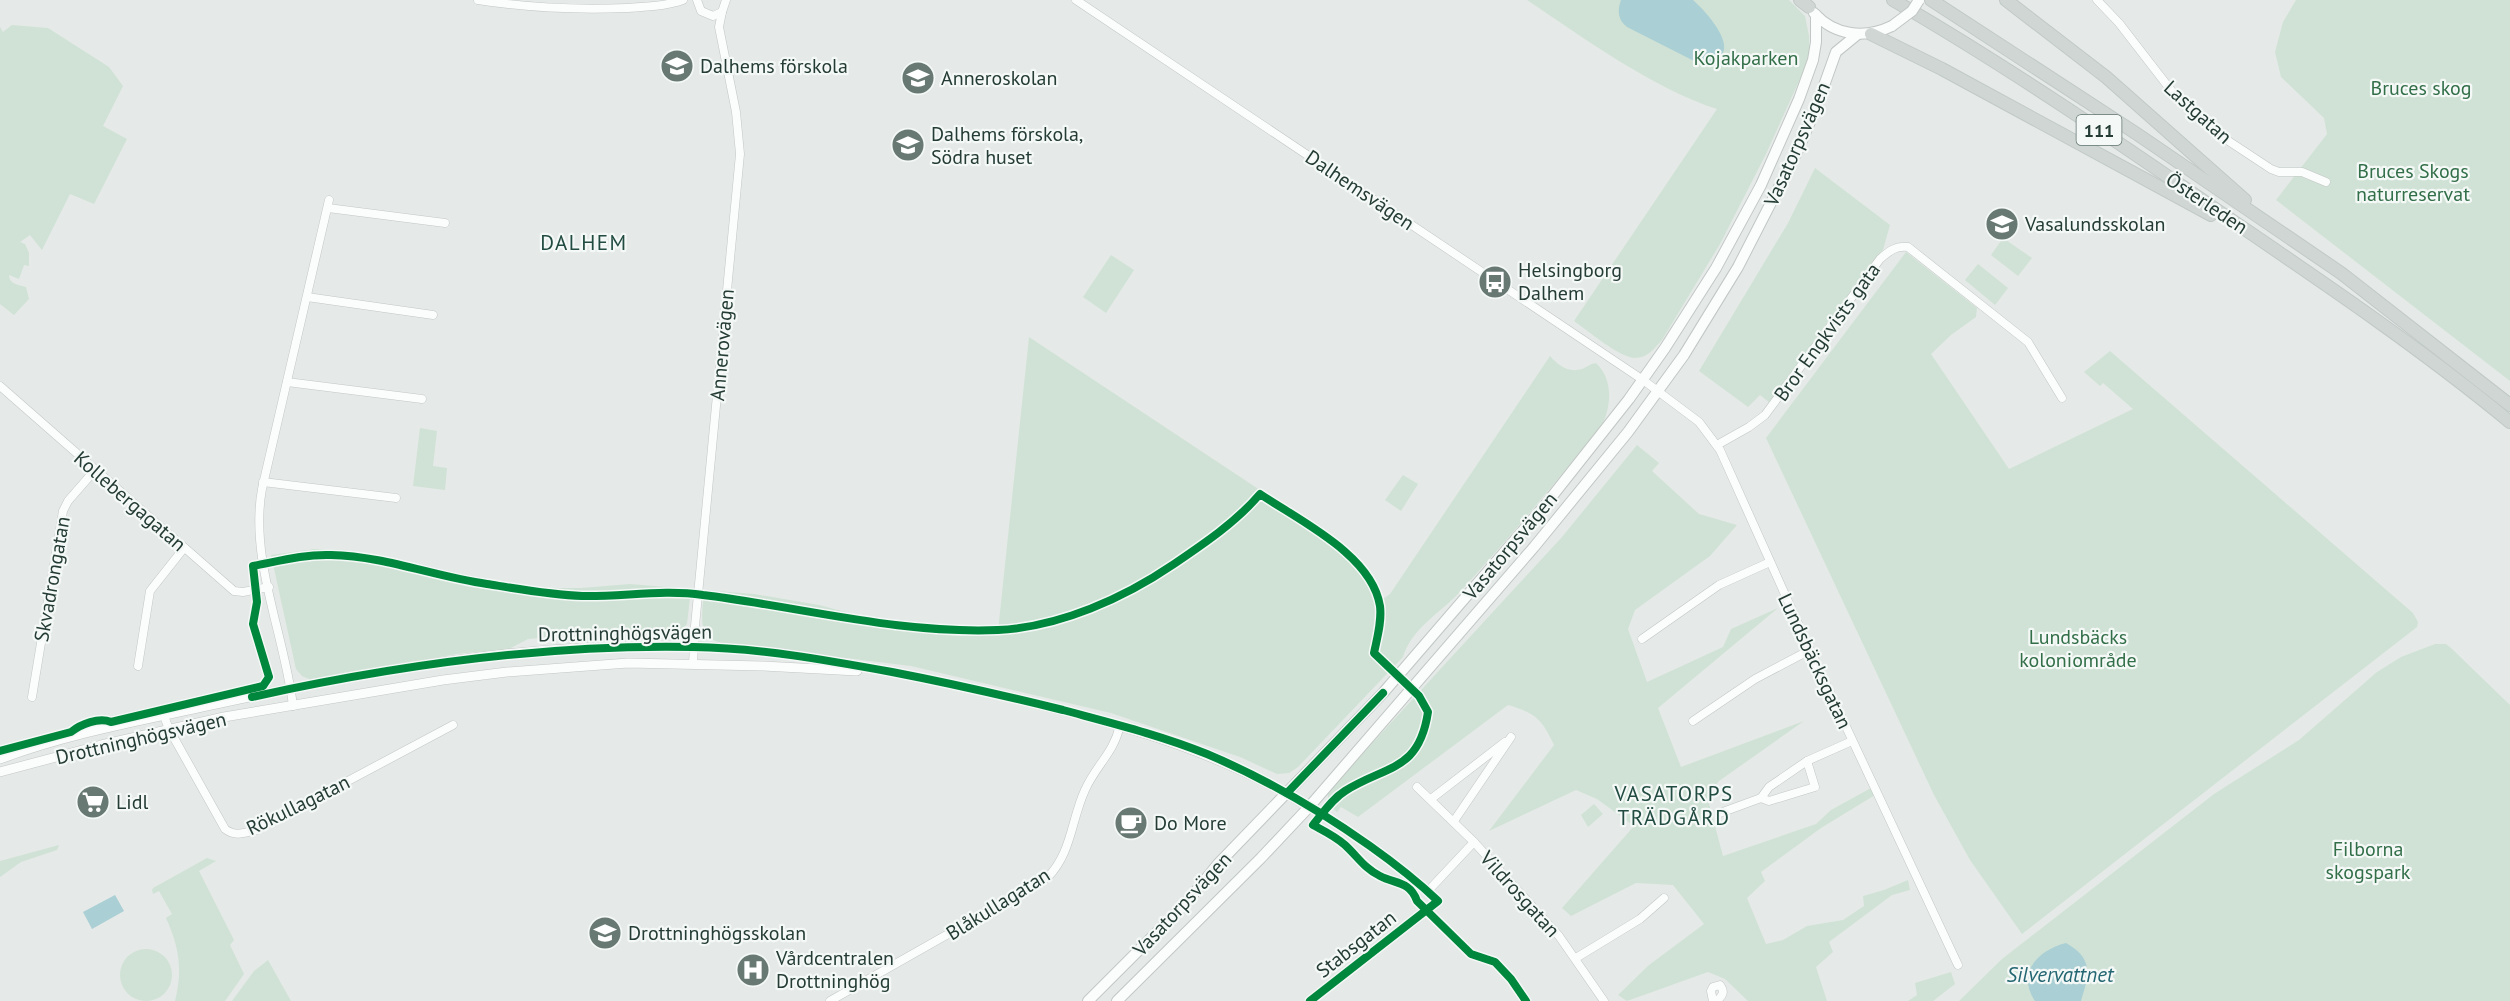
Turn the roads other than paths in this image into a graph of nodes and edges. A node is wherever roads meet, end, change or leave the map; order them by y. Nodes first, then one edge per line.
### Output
1 (478, 0) edge
2 (1076, 0) edge
3 (1893, 0) edge
4 (1919, 0) edge
5 (1931, 0) edge
6 (2006, 0) edge
7 (2097, 0) edge
8 (681, 1) edge
9 (728, 1) edge
10 (698, 4) edge
11 (1808, 6) edge
12 (722, 12) junction
13 (709, 16) junction
14 (719, 27) junction
15 (1864, 34) junction
16 (2326, 182) dead end
17 (445, 223) dead end
18 (2284, 234) junction
19 (2300, 267) junction
20 (307, 297) junction
21 (433, 315) dead end
22 (1643, 380) junction
23 (287, 382) junction
24 (0, 386) edge
25 (1659, 391) junction
26 (7, 392) junction
27 (2062, 398) dead end
28 (422, 399) dead end
29 (0, 400) edge
30 (2510, 405) edge
31 (2510, 422) edge
32 (1717, 445) junction
33 (95, 471) junction
34 (264, 482) junction
35 (396, 498) dead end
36 (184, 548) junction
37 (1770, 562) junction
38 (269, 587) junction
39 (1642, 639) dead end
40 (694, 647) junction
41 (1810, 650) junction
42 (693, 664) junction
43 (138, 666) dead end
44 (892, 672) junction
45 (291, 688) junction
46 (32, 697) dead end
47 (293, 706) junction
48 (164, 716) junction
49 (1693, 720) dead end
50 (453, 725) dead end
51 (1120, 725) junction
52 (169, 729) junction
53 (1852, 741) junction
54 (0, 759) edge
55 (1807, 761) junction
56 (0, 772) edge
57 (1417, 787) dead end
58 (1287, 794) junction
59 (1761, 798) junction
60 (1431, 799) junction
61 (1309, 807) junction
62 (1720, 813) dead end
63 (1454, 821) junction
64 (1474, 842) junction
65 (1428, 891) junction
66 (1664, 898) dead end
67 (1576, 958) junction
68 (1958, 965) dead end
69 (833, 1000) edge
70 (1088, 1001) edge
71 (1117, 1001) edge
72 (1310, 1001) edge
73 (1605, 1001) edge

1 - 8 street
2 - 22 street, Dalhemsvägen
3 - 19 main road, Österleden / 111
4 - 15 main road, bridge
5 - 18 main road, Österleden / 111
6 - 18 main road
7 - 16 street, Lastgatan
8 - 10 street
9 - 12 street, Annerovägen
10 - 13 street
11 - 15 main road
11 - 22 main road, Vasatorpsvägen
12 - 13 street
12 - 14 street, Annerovägen
13 - 14 street
14 - 40 street, Annerovägen
15 - 19 main road
15 - 25 main road, Vasatorpsvägen
17 - 20 street
18 - 30 main road, Österleden / 111
19 - 31 main road, Österleden / 111
20 - 21 street
20 - 23 street
22 - 25 street, Lundsbäcksgatan
22 - 58 main road, Vasatorpsvägen
23 - 28 street
23 - 34 street
24 - 26 street, Kollebergagatan
25 - 32 street, Lundsbäcksgatan
25 - 61 main road, Vasatorpsvägen
26 - 29 street
26 - 33 street, Kollebergagatan
27 - 32 street, Bror Engkvists gata
32 - 37 street, Lundsbäcksgatan
33 - 36 street, Kollebergagatan
33 - 46 street, Skvadrongatan
34 - 35 street
34 - 38 street
36 - 38 street, Kollebergagatan
36 - 43 street
37 - 39 street
37 - 41 street, Lundsbäcksgatan
38 - 45 street
40 - 42 street, Annerovägen
40 - 44 street, Drottninghögsvägen
40 - 45 street, Drottninghögsvägen
41 - 49 street
41 - 53 street, Lundsbäcksgatan
42 - 44 street, Drottninghögsvägen
42 - 47 street, Drottninghögsvägen
44 - 51 street, Drottninghögsvägen
45 - 47 street
45 - 48 street, Drottninghögsvägen
47 - 52 street, Drottninghögsvägen
48 - 52 street, Rökullagatan
48 - 54 street, Drottninghögsvägen
50 - 52 street, Rökullagatan
51 - 58 street, Drottninghögsvägen
51 - 69 street, Blåkullagatan
52 - 56 street, Drottninghögsvägen
53 - 55 street
53 - 68 street, Lundsbäcksgatan
55 - 59 street
55 - 59 street
57 - 60 street
58 - 61 street, Drottninghögsvägen
58 - 70 main road, Vasatorpsvägen
59 - 62 street
60 - 63 street
60 - 63 street
61 - 65 street
61 - 71 main road, Vasatorpsvägen
63 - 64 street
64 - 65 street, Vildrosgatan
64 - 67 street, Vildrosgatan
65 - 72 street, Stabsgatan
66 - 67 street
67 - 73 street, Vildrosgatan

